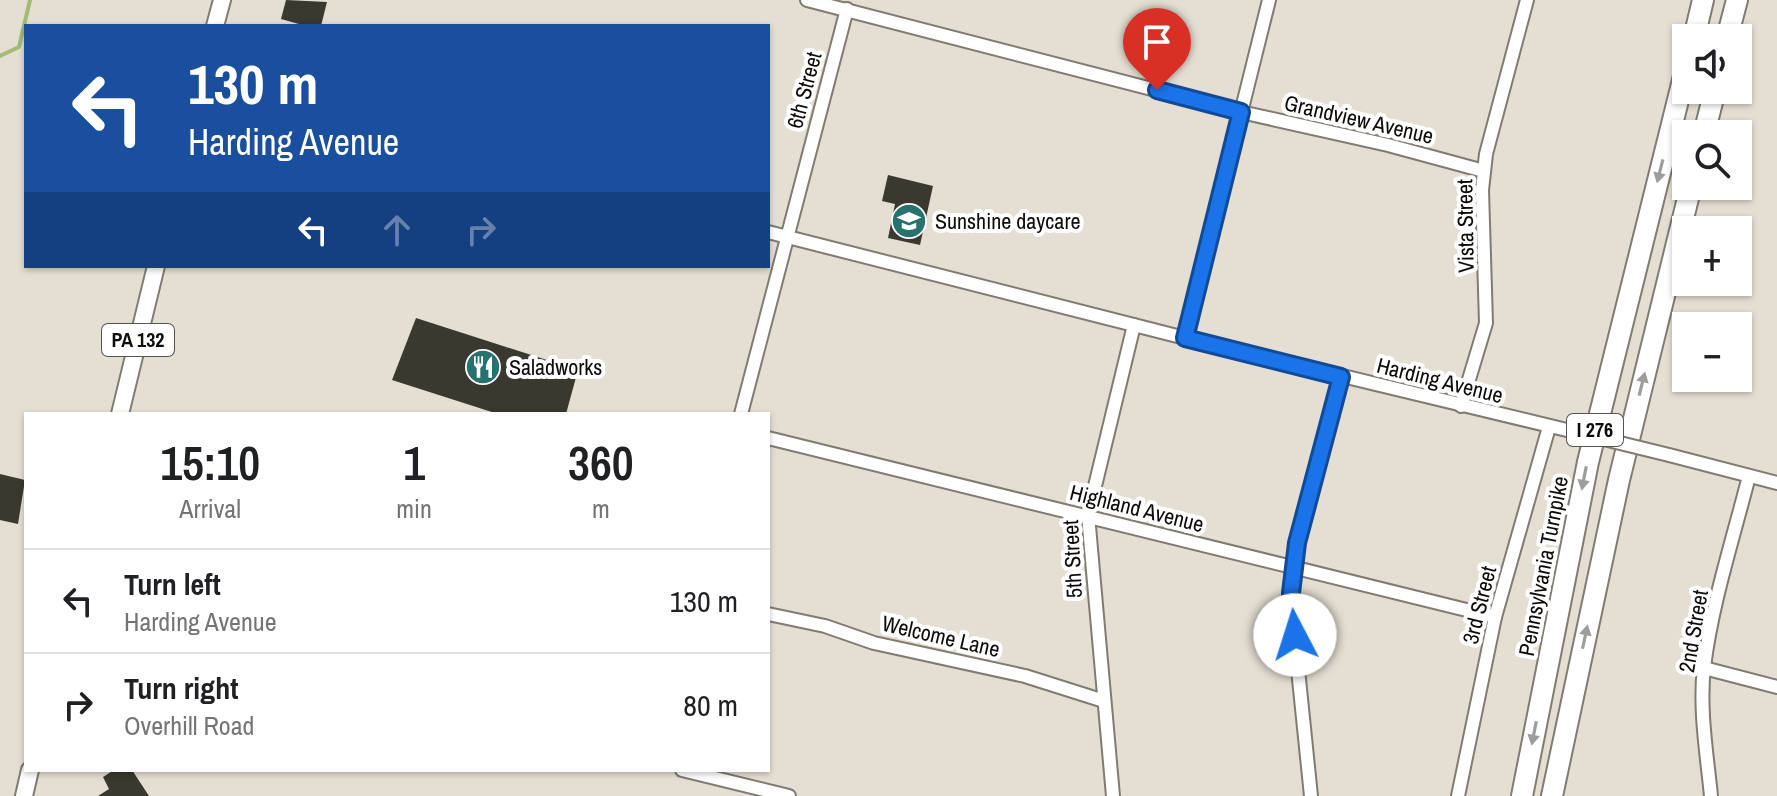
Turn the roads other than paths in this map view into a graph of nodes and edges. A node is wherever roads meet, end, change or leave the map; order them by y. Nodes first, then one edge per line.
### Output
1 (222, 0) edge
2 (807, 0) edge
3 (1269, 0) edge
4 (1527, 0) edge
5 (1703, 0) edge
6 (1737, 0) edge
7 (847, 9) junction
8 (216, 24) edge
9 (1697, 24) edge
10 (1731, 24) edge
11 (1677, 104) edge
12 (1241, 112) junction
13 (1484, 171) junction
14 (1688, 200) edge
15 (770, 233) edge
16 (786, 237) junction
17 (156, 268) edge
18 (1134, 325) junction
19 (1185, 338) junction
20 (1341, 377) junction
21 (1461, 406) junction
22 (120, 412) edge
23 (742, 412) edge
24 (1549, 427) junction
25 (770, 439) edge
26 (1749, 476) junction
27 (1777, 481) edge
28 (1088, 515) junction
29 (1293, 567) junction
30 (770, 614) edge
31 (1495, 617) junction
32 (1704, 668) junction
33 (1777, 687) edge
34 (1104, 701) junction
35 (30, 772) edge
36 (690, 772) edge
37 (24, 796) edge
38 (789, 796) edge
39 (1113, 796) edge
40 (1311, 796) edge
41 (1458, 796) edge
42 (1522, 796) edge
43 (1552, 796) edge
44 (1711, 796) edge

1 - 8 main road
2 - 7 street, Grandview Avenue
3 - 12 street
4 - 13 street, Vista Street
5 - 9 highway
6 - 10 highway
7 - 12 street, Grandview Avenue
7 - 16 street, 6th Street
11 -> 42 highway, Pennsylvania Turnpike / I 276
12 - 13 street, Grandview Avenue
12 - 19 street
13 - 21 street, Vista Street
43 -> 14 highway, I 276
15 - 16 street, Harding Avenue
16 - 18 street, Harding Avenue
16 - 23 street, 6th Street
17 - 22 main road, PA 132
18 - 19 street, Harding Avenue
18 - 28 street, 5th Street
19 - 20 street, Harding Avenue
20 - 21 street, Harding Avenue
20 - 29 street
21 - 24 street, Harding Avenue
24 - 26 street, Harding Avenue, bridge
24 - 31 street, 3rd Street
25 - 28 street, Highland Avenue
26 - 27 street, Harding Avenue
26 - 32 street, 2nd Street
28 - 29 street, Highland Avenue
28 - 34 street, 5th Street
29 - 31 street, Highland Avenue
29 - 40 street
30 - 34 street, Welcome Lane
31 - 41 street, 3rd Street
32 - 33 street
32 - 44 street, 2nd Street
34 - 39 street, 5th Street
35 - 37 main road
36 - 38 street

